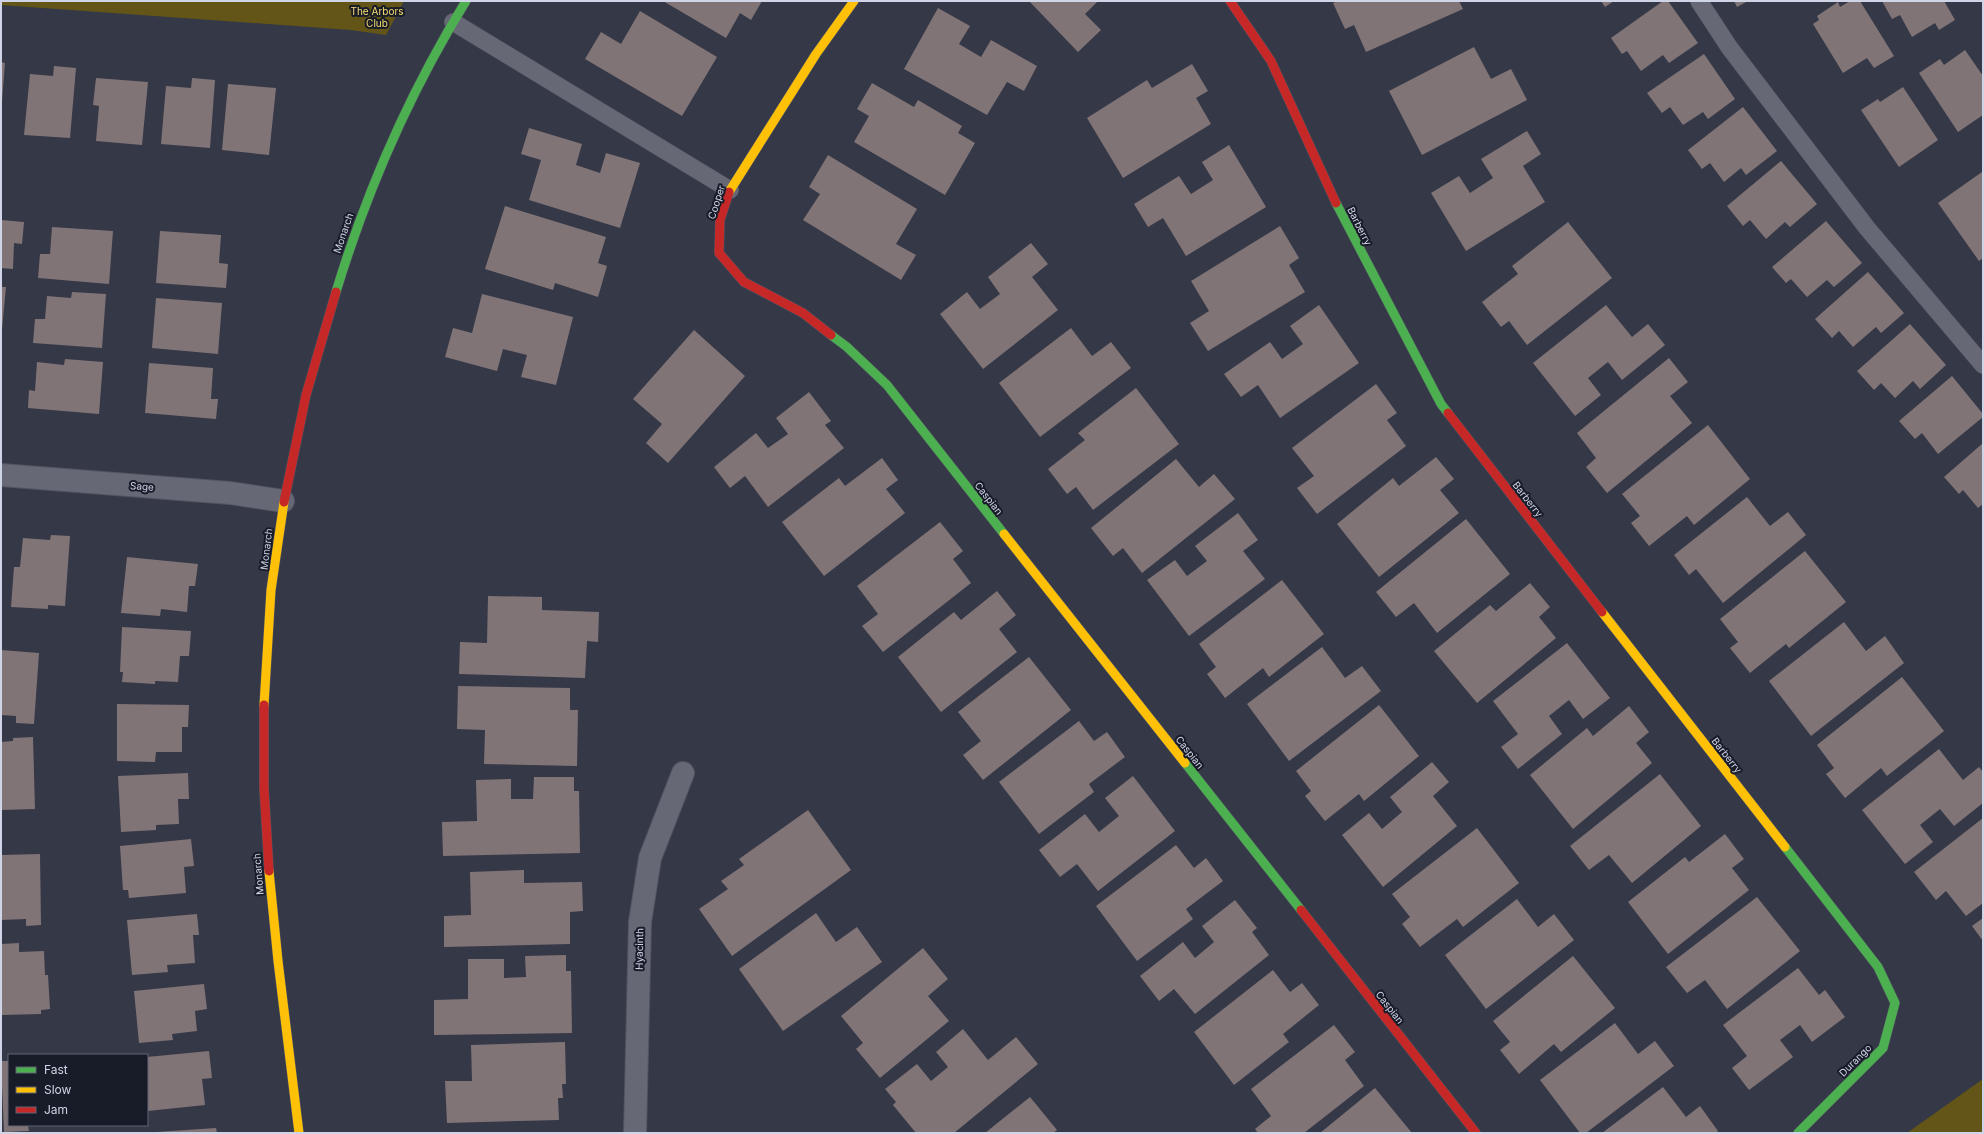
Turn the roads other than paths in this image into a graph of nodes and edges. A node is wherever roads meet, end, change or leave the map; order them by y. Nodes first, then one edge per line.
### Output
1 (466, 1) edge
2 (854, 1) edge
3 (1230, 1) edge
4 (1699, 1) edge
5 (453, 22) junction
6 (730, 190) junction
7 (1983, 365) edge
8 (887, 385) joint
9 (1, 475) edge
10 (283, 501) junction
11 (683, 772) dead end
12 (1878, 967) joint
13 (299, 1133) edge
14 (635, 1133) edge
15 (1476, 1133) edge
16 (1798, 1133) edge

1 - 5 street, Monarch
2 - 6 street, Cooper
3 - 12 street, Barberry
4 - 7 lane
5 - 6 lane
5 - 10 street, Monarch
6 - 8 street, Cooper
8 - 15 street, Caspian
9 - 10 street, Sage
10 - 13 street, Monarch
11 - 14 street, Hyacinth
12 - 16 street, Durango

